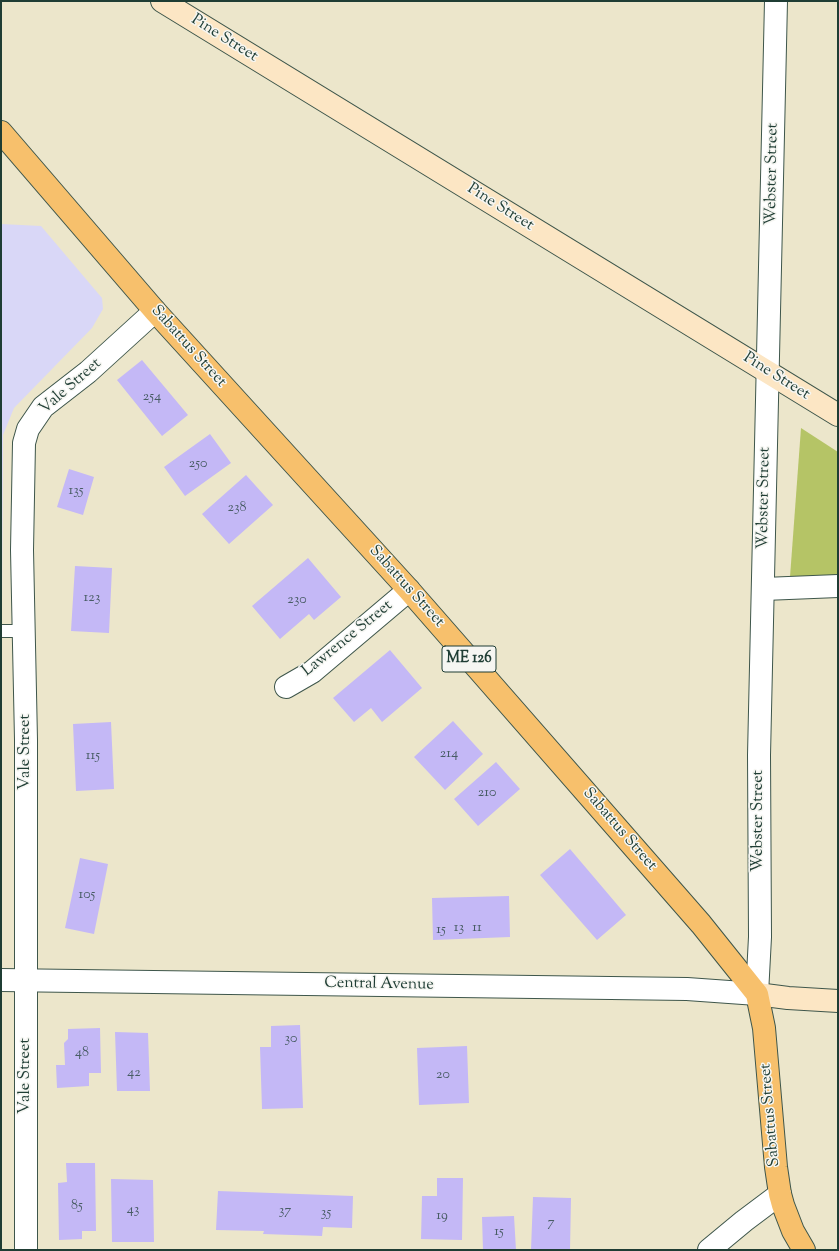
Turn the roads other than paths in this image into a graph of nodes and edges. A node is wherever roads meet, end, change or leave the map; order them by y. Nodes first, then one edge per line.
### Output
1 (162, 1) edge
2 (776, 1) edge
3 (1, 132) edge
4 (155, 311) junction
5 (768, 372) junction
6 (838, 415) edge
7 (838, 586) edge
8 (764, 589) junction
9 (409, 590) junction
10 (1, 631) edge
11 (24, 631) junction
12 (286, 687) dead end
13 (1, 980) edge
14 (26, 980) junction
15 (757, 994) junction
16 (838, 1000) edge
17 (780, 1194) junction
18 (26, 1250) edge
19 (709, 1250) edge
20 (804, 1250) edge

1 - 5 main road, Pine Street
2 - 5 street, Webster Street
3 - 4 main road, Sabattus Street / ME 126
4 - 9 main road, Sabattus Street / ME 126
4 - 11 street, Vale Street
5 - 6 main road, Pine Street
5 - 8 street, Webster Street
7 - 8 street
8 - 15 street, Webster Street
9 - 12 street, Lawrence Street
9 - 15 main road, Sabattus Street / ME 126
10 - 11 lane
11 - 14 street, Vale Street
13 - 14 street, Central Avenue
14 - 15 street, Central Avenue
14 - 18 street, Vale Street
15 - 16 main road
15 - 17 main road, Sabattus Street / ME 126
17 - 19 street
17 - 20 main road, Sabattus Street / ME 126

